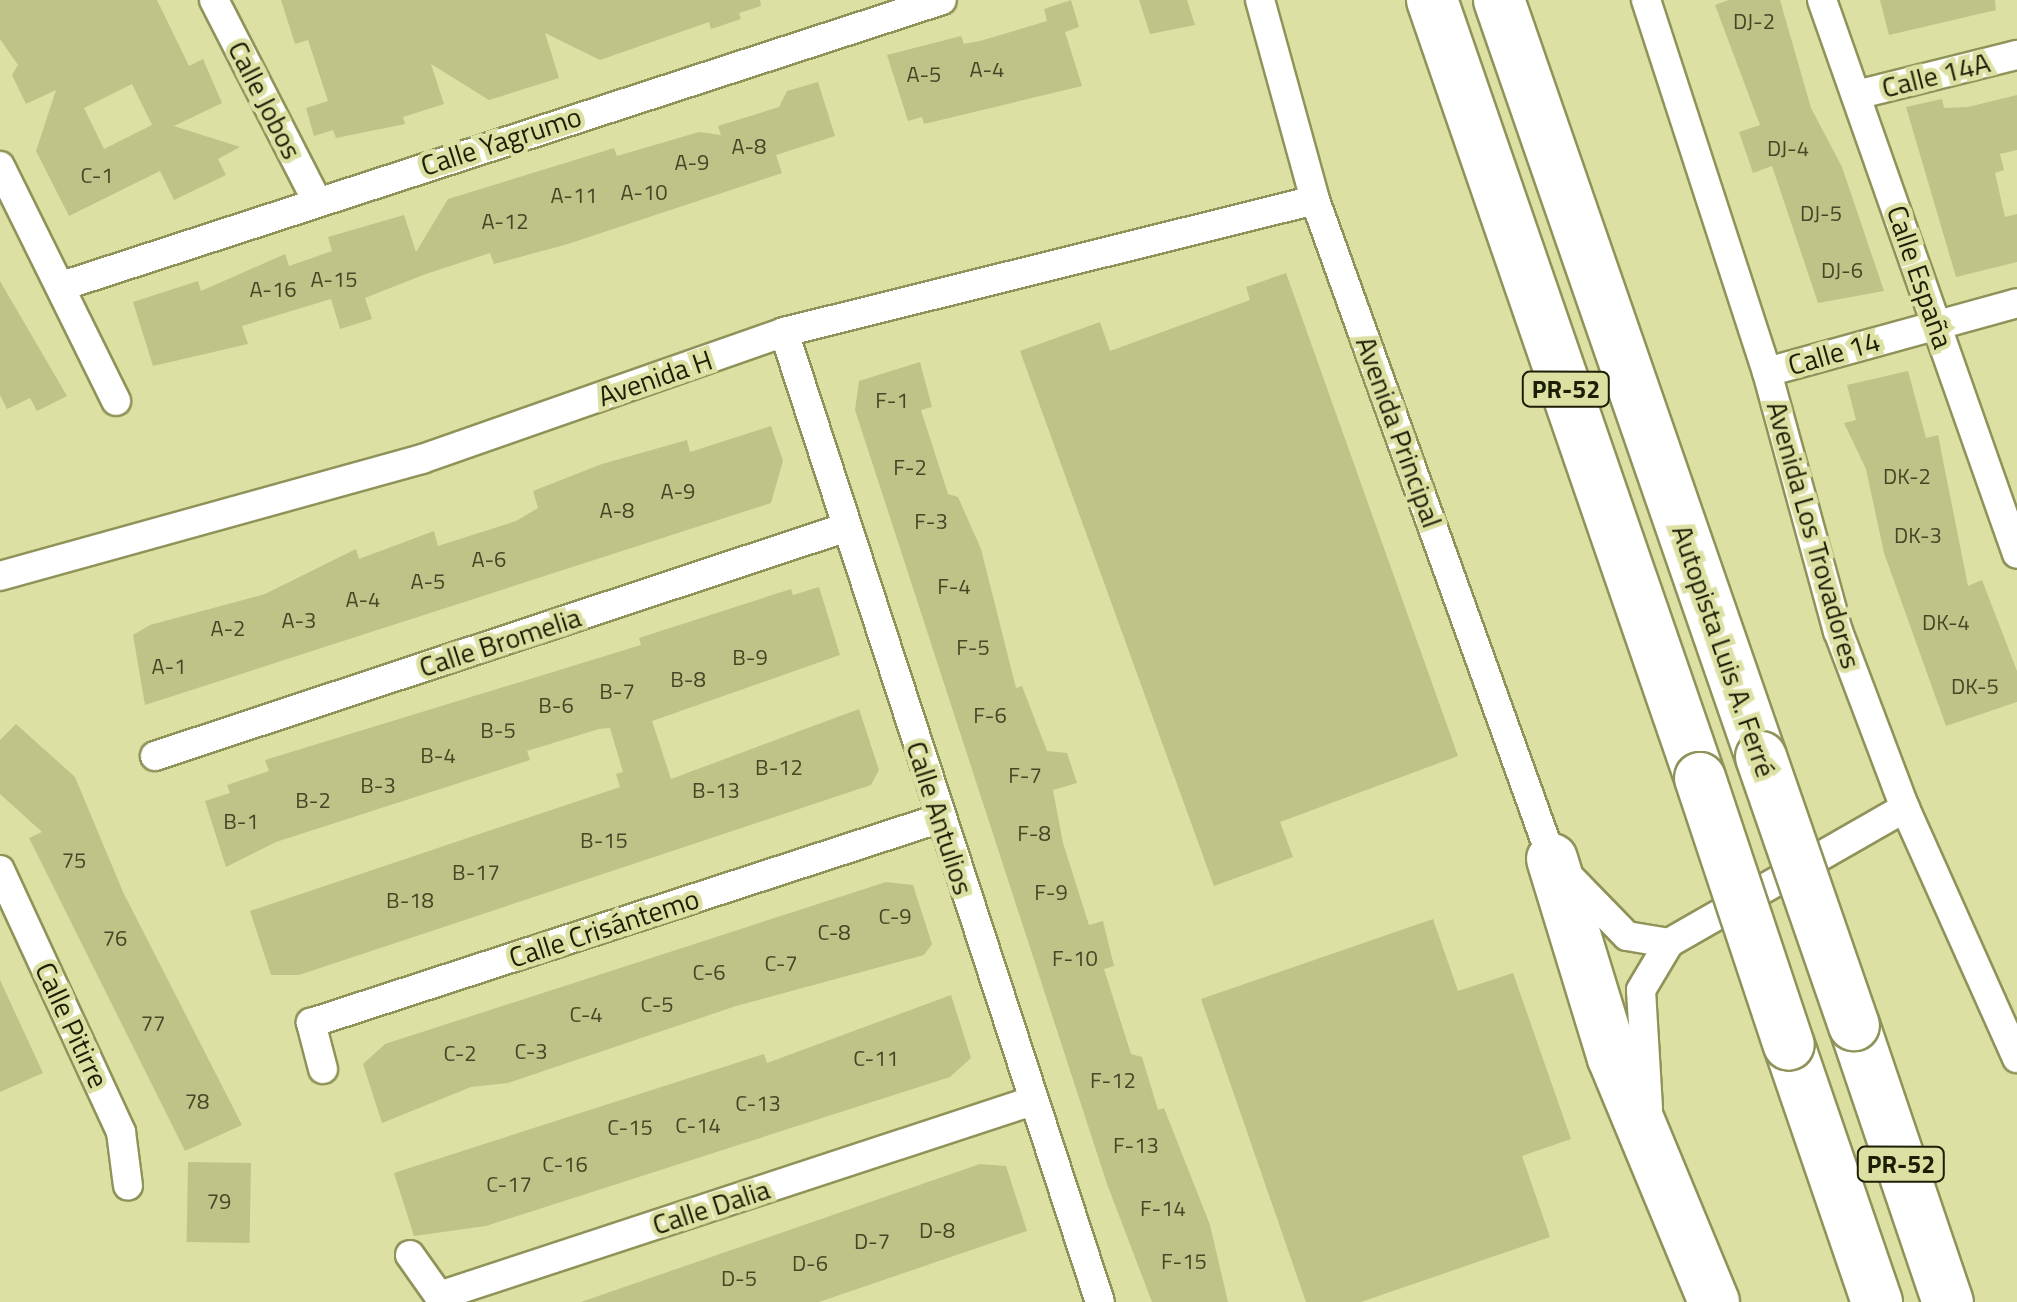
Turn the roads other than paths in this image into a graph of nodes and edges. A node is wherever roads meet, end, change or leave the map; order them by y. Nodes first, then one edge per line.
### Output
1 (214, 0) edge
2 (942, 0) edge
3 (1260, 0) edge
4 (1432, 0) edge
5 (1499, 0) edge
6 (1646, 0) edge
7 (1822, 0) edge
8 (2017, 54) edge
9 (1856, 95) junction
10 (0, 166) edge
11 (1315, 200) junction
12 (316, 201) junction
13 (62, 286) junction
14 (2017, 303) edge
15 (1936, 323) junction
16 (784, 332) junction
17 (1767, 372) junction
18 (116, 400) dead end
19 (844, 528) junction
20 (2017, 552) edge
21 (0, 576) edge
22 (155, 756) dead end
23 (1904, 808) junction
24 (941, 818) junction
25 (1552, 859) junction
26 (0, 870) edge
27 (1668, 944) junction
28 (2017, 1058) edge
29 (323, 1069) dead end
30 (1032, 1102) junction
31 (1650, 1134) junction
32 (128, 1186) dead end
33 (410, 1255) dead end
34 (1100, 1302) edge
35 (1714, 1302) edge
36 (1876, 1302) edge
37 (1948, 1302) edge

1 - 12 street, Calle Jobos
2 - 12 street, Calle Yagrumo
3 - 11 street, Avenida Principal
4 - 36 highway, PR-52, bridge
5 - 37 highway, Autopista Luis A. Ferré / PR-52, bridge
6 - 17 street, Avenida Los Trovadores
7 - 9 street, Calle España
8 - 9 street, Calle 14A
9 - 15 street, Calle España
10 - 13 street
11 - 16 street, Avenida H
11 - 25 street, Avenida Principal
12 - 13 street, Calle Yagrumo
13 - 18 street
14 - 15 street, Calle 14
15 - 17 street, Calle 14
15 - 20 street, Calle España
16 - 19 street, Calle Antulios
16 - 21 street, Avenida H
17 - 23 street, Avenida Los Trovadores
19 - 22 street, Calle Bromelia
19 - 24 street, Calle Antulios
23 - 27 street
23 - 28 street, Avenida Los Trovadores
24 - 29 street, Calle Crisántemo
24 - 30 street, Calle Antulios
25 - 27 street
25 - 31 highway
26 - 32 street, Calle Pitirre
27 - 31 street
30 - 33 street, Calle Dalia
30 - 34 street, Calle Antulios
31 - 35 highway

